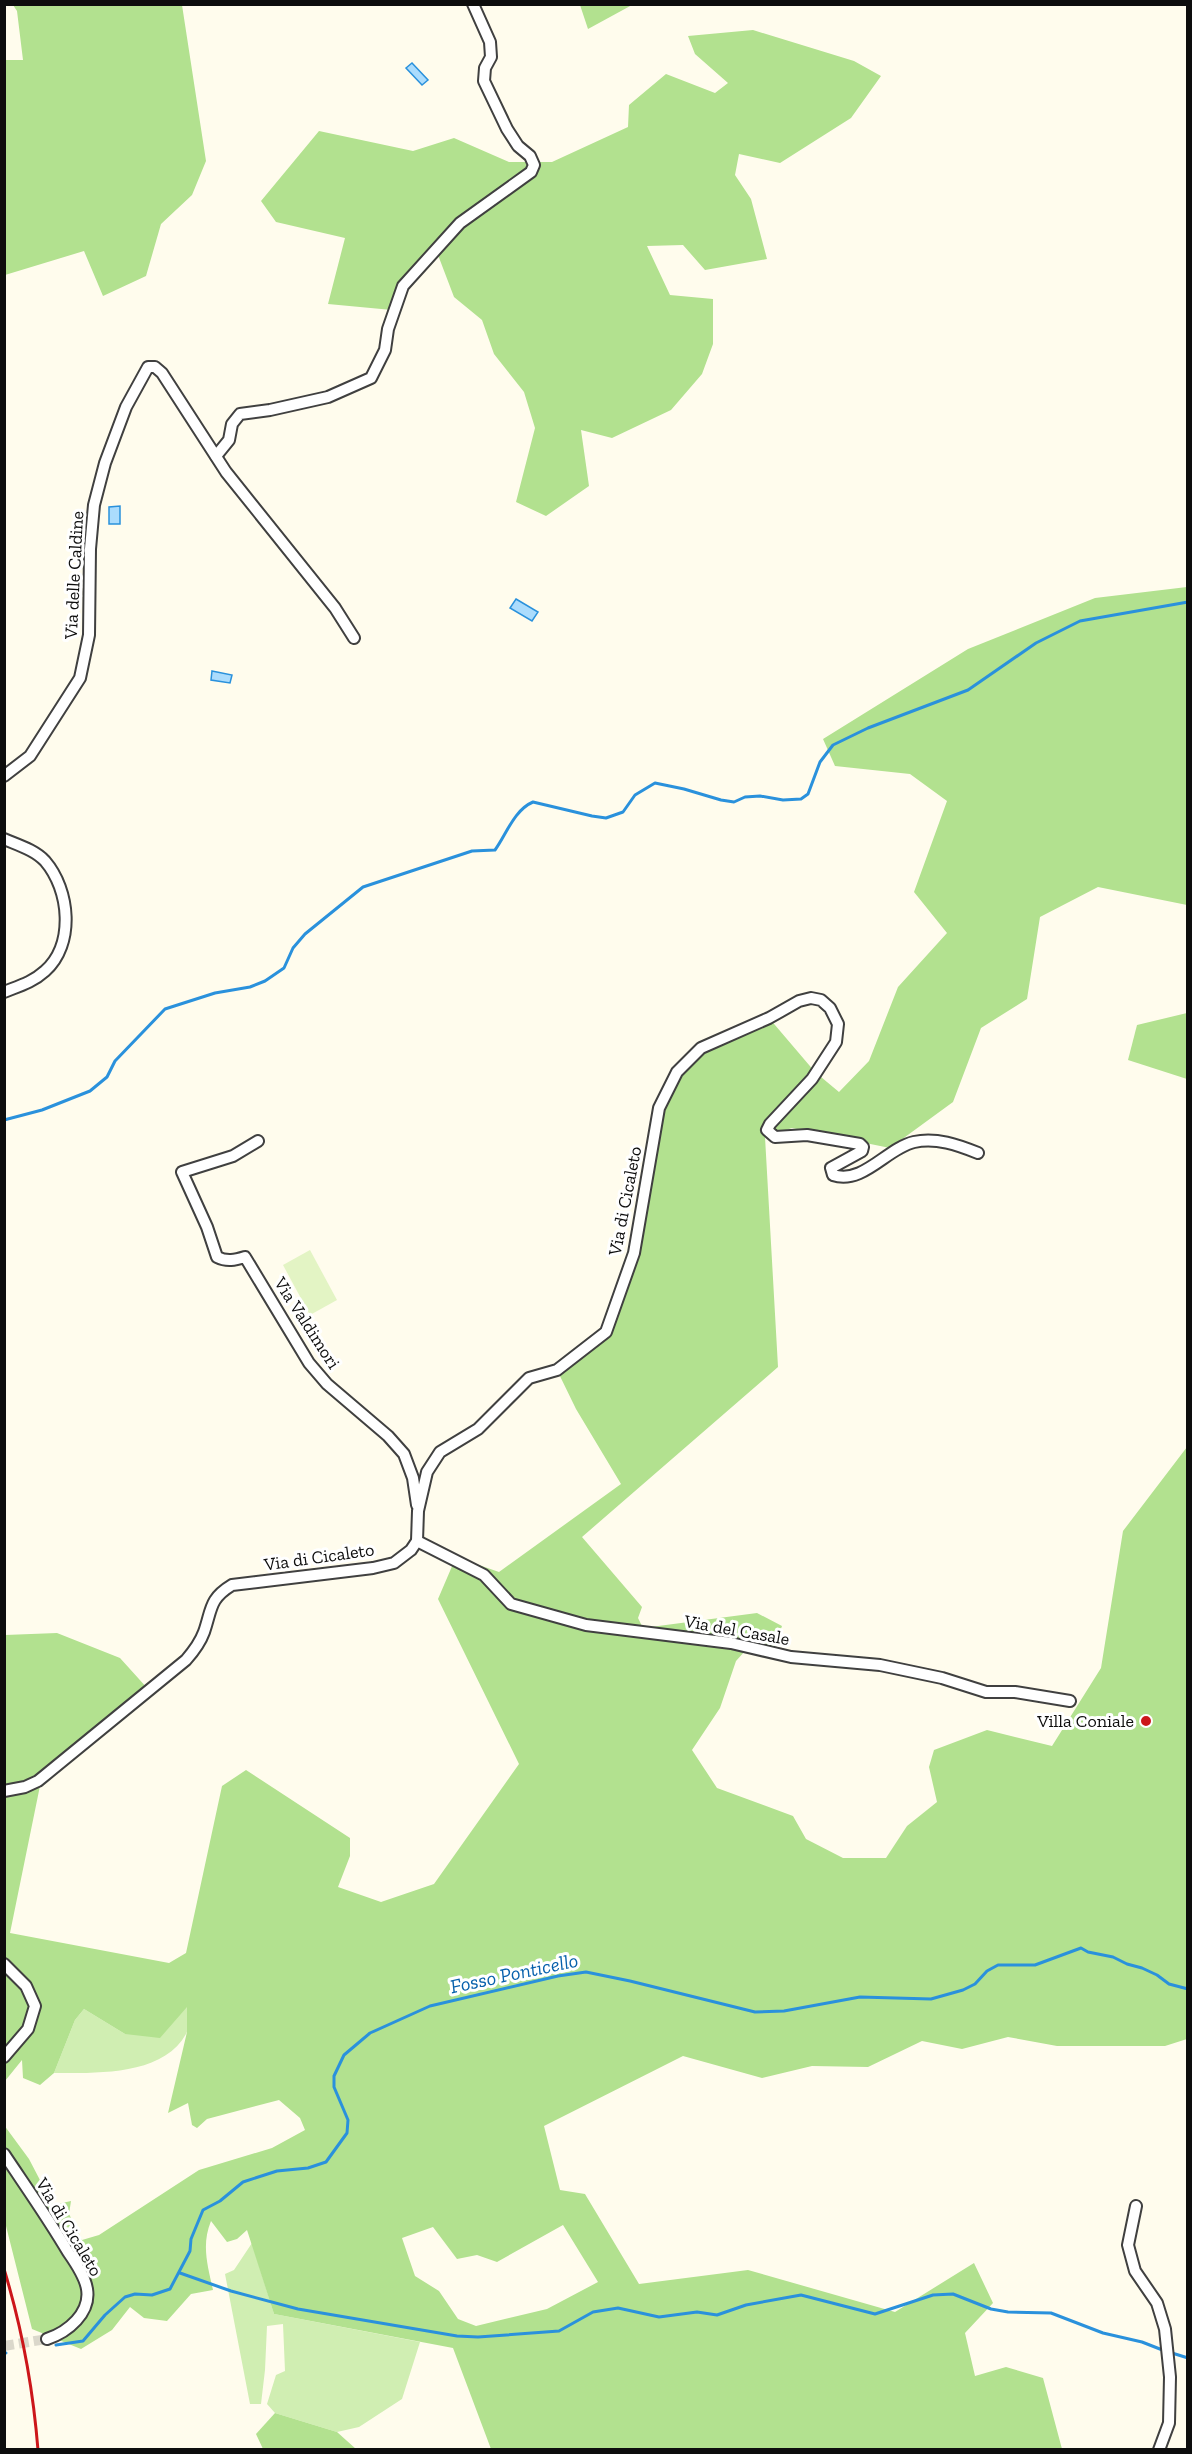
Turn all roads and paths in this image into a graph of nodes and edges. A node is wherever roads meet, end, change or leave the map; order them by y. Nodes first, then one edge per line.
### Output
1 (473, 4) edge
2 (216, 456) junction
3 (354, 638) dead end
4 (4, 777) edge
5 (4, 839) edge
6 (4, 992) edge
7 (258, 1141) dead end
8 (978, 1153) dead end
9 (418, 1511) junction
10 (417, 1541) junction
11 (1070, 1701) dead end
12 (4, 1791) edge
13 (4, 1964) edge
14 (4, 2057) edge
15 (4, 2154) edge
16 (1136, 2206) dead end
17 (47, 2339) tunnel mouth
18 (1159, 2450) edge

1 - 2 street
2 - 3 street, Via delle Caldine
2 - 4 street, Via delle Caldine
5 - 6 street
7 - 9 street, Via Valdimori
8 - 9 street, Via di Cicaleto
9 - 10 street, Via di Cicaleto
10 - 11 street, Via del Casale
10 - 12 street, Via di Cicaleto
13 - 14 street
15 - 17 street, Via di Cicaleto
16 - 18 street

